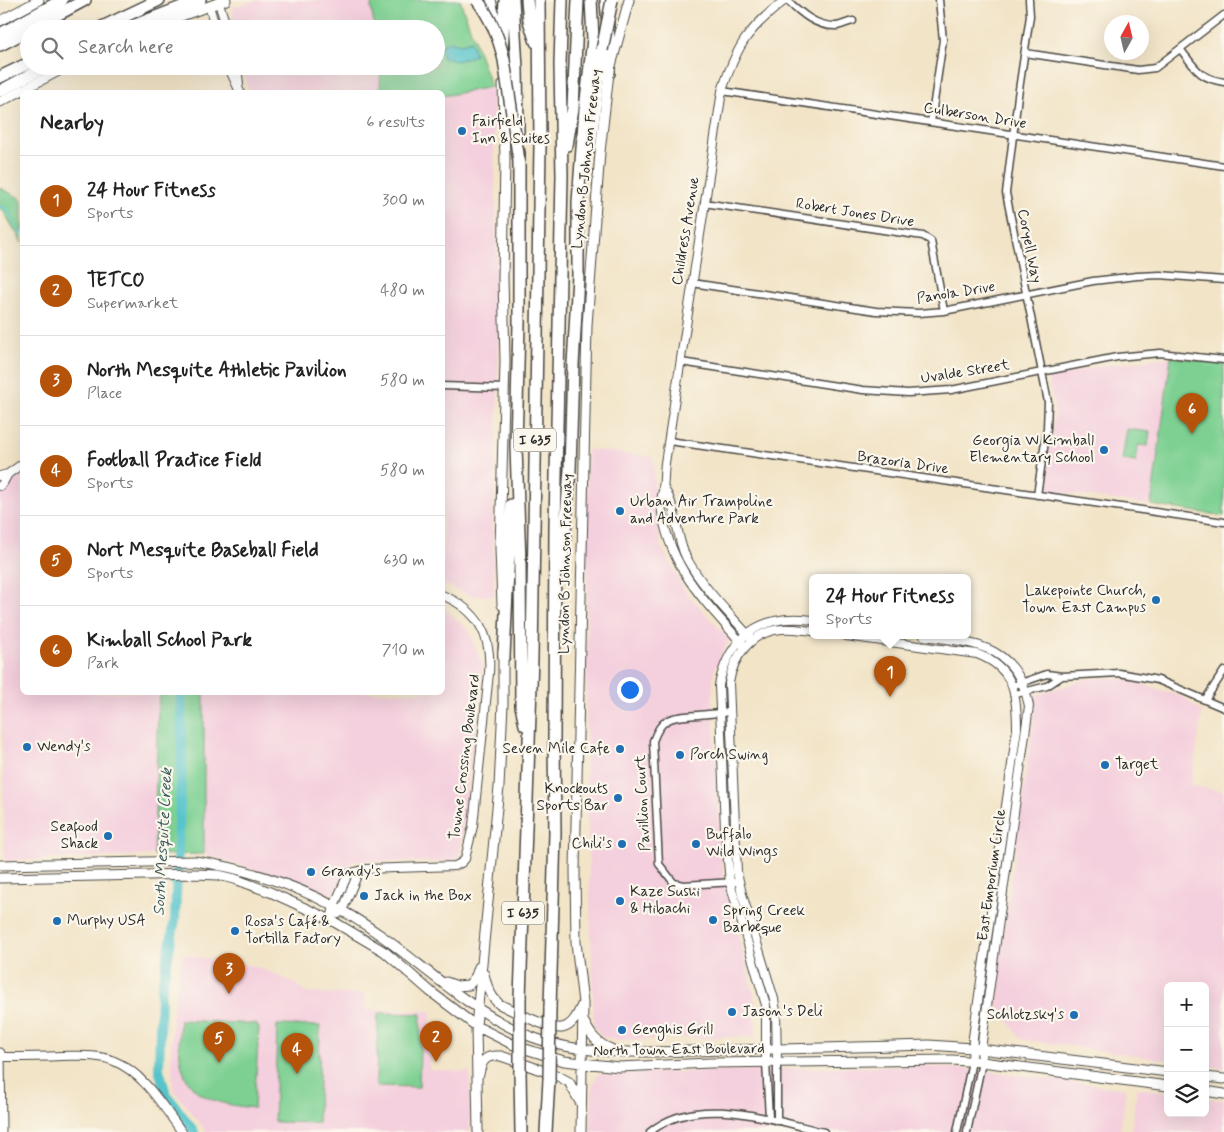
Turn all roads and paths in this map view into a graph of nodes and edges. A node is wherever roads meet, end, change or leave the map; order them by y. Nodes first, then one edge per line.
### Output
1 (39, 0) edge
2 (62, 0) edge
3 (85, 0) edge
4 (159, 0) edge
5 (477, 0) edge
6 (491, 0) edge
7 (504, 0) edge
8 (513, 0) edge
9 (527, 0) edge
10 (539, 0) edge
11 (562, 0) edge
12 (578, 0) edge
13 (591, 0) edge
14 (606, 0) edge
15 (612, 0) edge
16 (629, 0) edge
17 (786, 0) edge
18 (939, 0) edge
19 (1029, 0) edge
20 (223, 1) edge
21 (205, 3) edge
22 (1224, 15) edge
23 (26, 20) edge
24 (47, 20) edge
25 (117, 20) edge
26 (153, 20) edge
27 (166, 20) edge
28 (212, 20) edge
29 (226, 20) edge
30 (0, 21) edge
31 (853, 21) dead end
32 (20, 23) edge
33 (0, 34) edge
34 (20, 34) edge
35 (0, 45) edge
36 (597, 50) junction
37 (1181, 50) junction
38 (1024, 54) junction
39 (540, 55) junction
40 (502, 64) junction
41 (20, 67) edge
42 (609, 73) junction
43 (31, 75) edge
44 (51, 75) edge
45 (232, 75) edge
46 (238, 75) edge
47 (0, 77) edge
48 (1224, 82) edge
49 (23, 90) edge
50 (240, 90) edge
51 (240, 90) edge
52 (20, 91) edge
53 (722, 91) junction
54 (0, 92) edge
55 (0, 102) edge
56 (931, 122) junction
57 (1013, 135) junction
58 (519, 161) junction
59 (1224, 166) edge
60 (562, 176) junction
61 (704, 203) junction
62 (1224, 280) edge
63 (692, 283) junction
64 (1026, 293) junction
65 (944, 311) junction
66 (1224, 360) edge
67 (681, 362) junction
68 (1041, 372) junction
69 (445, 386) edge
70 (505, 388) junction
71 (668, 441) junction
72 (516, 463) junction
73 (20, 465) edge
74 (4, 475) edge
75 (0, 486) edge
76 (663, 488) junction
77 (1037, 495) junction
78 (1224, 522) edge
79 (700, 579) junction
80 (691, 584) junction
81 (445, 596) edge
82 (555, 607) junction
83 (809, 620) edge
84 (809, 631) edge
85 (750, 637) junction
86 (875, 639) edge
87 (934, 639) edge
88 (947, 639) edge
89 (739, 640) junction
90 (745, 647) junction
91 (933, 647) junction
92 (504, 656) junction
93 (1224, 671) edge
94 (1062, 676) junction
95 (1022, 683) junction
96 (1012, 686) junction
97 (1026, 692) junction
98 (1016, 694) junction
99 (1205, 700) junction
100 (1224, 708) edge
101 (730, 712) junction
102 (720, 713) junction
103 (529, 748) junction
104 (1011, 769) junction
105 (1021, 770) junction
106 (734, 797) junction
107 (724, 798) junction
108 (998, 859) junction
109 (1008, 860) junction
110 (91, 864) junction
111 (0, 866) edge
112 (88, 877) junction
113 (0, 878) edge
114 (268, 878) junction
115 (730, 882) junction
116 (740, 882) junction
117 (264, 890) junction
118 (338, 908) junction
119 (332, 920) junction
120 (988, 931) junction
121 (998, 933) junction
122 (755, 952) junction
123 (483, 962) junction
124 (439, 979) junction
125 (583, 1003) junction
126 (478, 1008) junction
127 (583, 1020) junction
128 (476, 1026) junction
129 (972, 1048) junction
130 (766, 1049) junction
131 (776, 1049) junction
132 (981, 1049) junction
133 (582, 1050) junction
134 (618, 1051) junction
135 (0, 1052) edge
136 (0, 1057) edge
137 (977, 1061) junction
138 (766, 1062) junction
139 (777, 1062) junction
140 (582, 1064) junction
141 (1135, 1067) junction
142 (1164, 1071) edge
143 (1209, 1077) edge
144 (1224, 1079) edge
145 (1135, 1082) junction
146 (1164, 1086) edge
147 (477, 1088) junction
148 (1209, 1092) edge
149 (1224, 1094) edge
150 (581, 1105) junction
151 (769, 1118) junction
152 (777, 1121) junction
153 (521, 1129) edge
154 (1, 1132) edge
155 (182, 1132) edge
156 (478, 1132) edge
157 (546, 1132) edge
158 (581, 1132) edge
159 (650, 1132) edge
160 (824, 1132) edge
161 (957, 1132) edge
162 (966, 1132) edge

1 - 30 main road
2 - 23 highway
3 - 24 highway
4 - 25 highway
5 - 58 highway, bridge
6 - 40 main road
7 - 40 highway
8 - 58 highway, bridge
9 - 39 highway
10 - 39 highway, I 635
11 - 60 highway, Lyndon B Johnson Freeway / I 635
12 - 60 highway
13 - 36 highway
14 - 42 highway
15 - 36 highway, bridge
16 - 42 main road, Lyndon B Johnson Freeway
17 - 31 street
17 - 53 street, Childress Avenue
18 - 56 street
19 - 38 street, Coryell Way
20 - 21 main road
20 - 29 street
21 - 26 highway
21 - 27 main road
21 - 28 street
22 - 37 street
32 - 33 highway
34 - 35 highway
36 - 82 highway
37 - 38 street
37 - 48 street
38 - 57 street, Coryell Way
39 - 103 highway, I 635
40 - 70 main road
41 - 47 highway
42 - 125 main road, Lyndon B Johnson Freeway
43 - 54 highway
44 - 49 main road
45 - 50 street
46 - 51 street
52 - 55 main road
53 - 56 street, Culberson Drive
53 - 61 street, Childress Avenue
56 - 57 street, Culberson Drive
57 - 59 street, Culberson Drive
57 - 64 street, Coryell Way
58 - 72 highway
60 - 82 highway, Lyndon B Johnson Freeway / I 635
61 - 63 street, Childress Avenue
61 - 65 street, Robert Jones Drive
62 - 64 street, Panola Drive
63 - 65 street, Panola Drive
63 - 67 street, Childress Avenue
64 - 65 street, Panola Drive
64 - 68 street, Coryell Way
66 - 68 street, Uvalde Street
67 - 68 street, Uvalde Street
67 - 71 street, Childress Avenue
68 - 77 street, Coryell Way
69 - 70 street
70 - 92 main road
71 - 76 street, Childress Avenue
71 - 77 street, Brazoria Drive
72 - 92 highway
72 - 103 highway
73 - 74 street
74 - 75 street
76 - 79 street
76 - 80 street, Childress Avenue
77 - 78 street, Brazoria Drive
79 - 80 street
79 - 85 street
80 - 89 street, Childress Avenue
81 - 118 street, Towne Crossing Boulevard
82 - 157 highway, Lyndon B Johnson Freeway / I 635, bridge
83 - 85 street
84 - 85 street
85 - 89 street
85 - 90 street
86 - 91 street
87 - 91 street
88 - 95 street
89 - 90 street, Childress Avenue
89 - 102 street
90 - 101 street
91 - 96 street
92 - 123 main road
93 - 99 street
94 - 95 street
94 - 97 street
94 - 99 street
95 - 96 street
95 - 97 street
96 - 98 street
97 - 98 street
97 - 105 street, East Emporium Circle
98 - 104 street, East Emporium Circle
99 - 100 street
101 - 102 street, Pavillion Court
101 - 106 street
102 - 107 street
102 - 115 street, Pavillion Court
103 - 153 highway, I 635, bridge
104 - 105 street
104 - 108 street, East Emporium Circle
105 - 109 street, East Emporium Circle
106 - 107 street
106 - 116 street
107 - 115 street
108 - 109 street
108 - 120 street, East Emporium Circle
109 - 121 street, East Emporium Circle
110 - 111 main road, North Town East Boulevard
110 - 112 main road
110 - 114 main road, North Town East Boulevard
112 - 113 main road, North Town East Boulevard
112 - 117 main road, North Town East Boulevard
114 - 117 main road
114 - 118 main road, North Town East Boulevard
115 - 116 street, Pavillion Court
115 - 122 street
116 - 122 street
117 - 119 main road, North Town East Boulevard
118 - 119 street, Towne Crossing Boulevard
118 - 124 main road, North Town East Boulevard
119 - 128 main road, North Town East Boulevard
120 - 121 street
120 - 129 street, East Emporium Circle
121 - 132 street, East Emporium Circle
122 - 130 street
122 - 131 street
123 - 124 main road
123 - 125 main road
123 - 126 main road
124 - 126 main road, North Town East Boulevard
125 - 127 main road, Lyndon B Johnson Freeway
126 - 128 main road
126 - 133 main road, North Town East Boulevard
127 - 133 main road, Lyndon B Johnson Freeway
127 - 134 main road
128 - 140 main road, North Town East Boulevard
128 - 147 main road
129 - 131 main road, North Town East Boulevard
129 - 132 main road, North Town East Boulevard
129 - 137 street, East Emporium Circle
130 - 131 main road, North Town East Boulevard
130 - 134 main road, North Town East Boulevard
130 - 138 street
131 - 139 street
132 - 137 street, East Emporium Circle
132 - 141 main road, North Town East Boulevard
133 - 134 main road, North Town East Boulevard
133 - 140 main road, Lyndon B Johnson Freeway
135 - 136 main road
136 - 154 main road
136 - 155 street
137 - 139 main road, North Town East Boulevard
137 - 145 main road, North Town East Boulevard
137 - 161 street
137 - 162 street
138 - 139 main road, North Town East Boulevard
138 - 140 main road, North Town East Boulevard
138 - 151 street
139 - 152 street
140 - 150 main road, Lyndon B Johnson Freeway
141 - 142 main road, North Town East Boulevard
141 - 145 main road
143 - 144 main road
145 - 146 main road, North Town East Boulevard
147 - 150 main road
147 - 156 main road
148 - 149 main road
150 - 158 main road, Lyndon B Johnson Freeway
151 - 152 street
151 - 159 street
152 - 160 street

